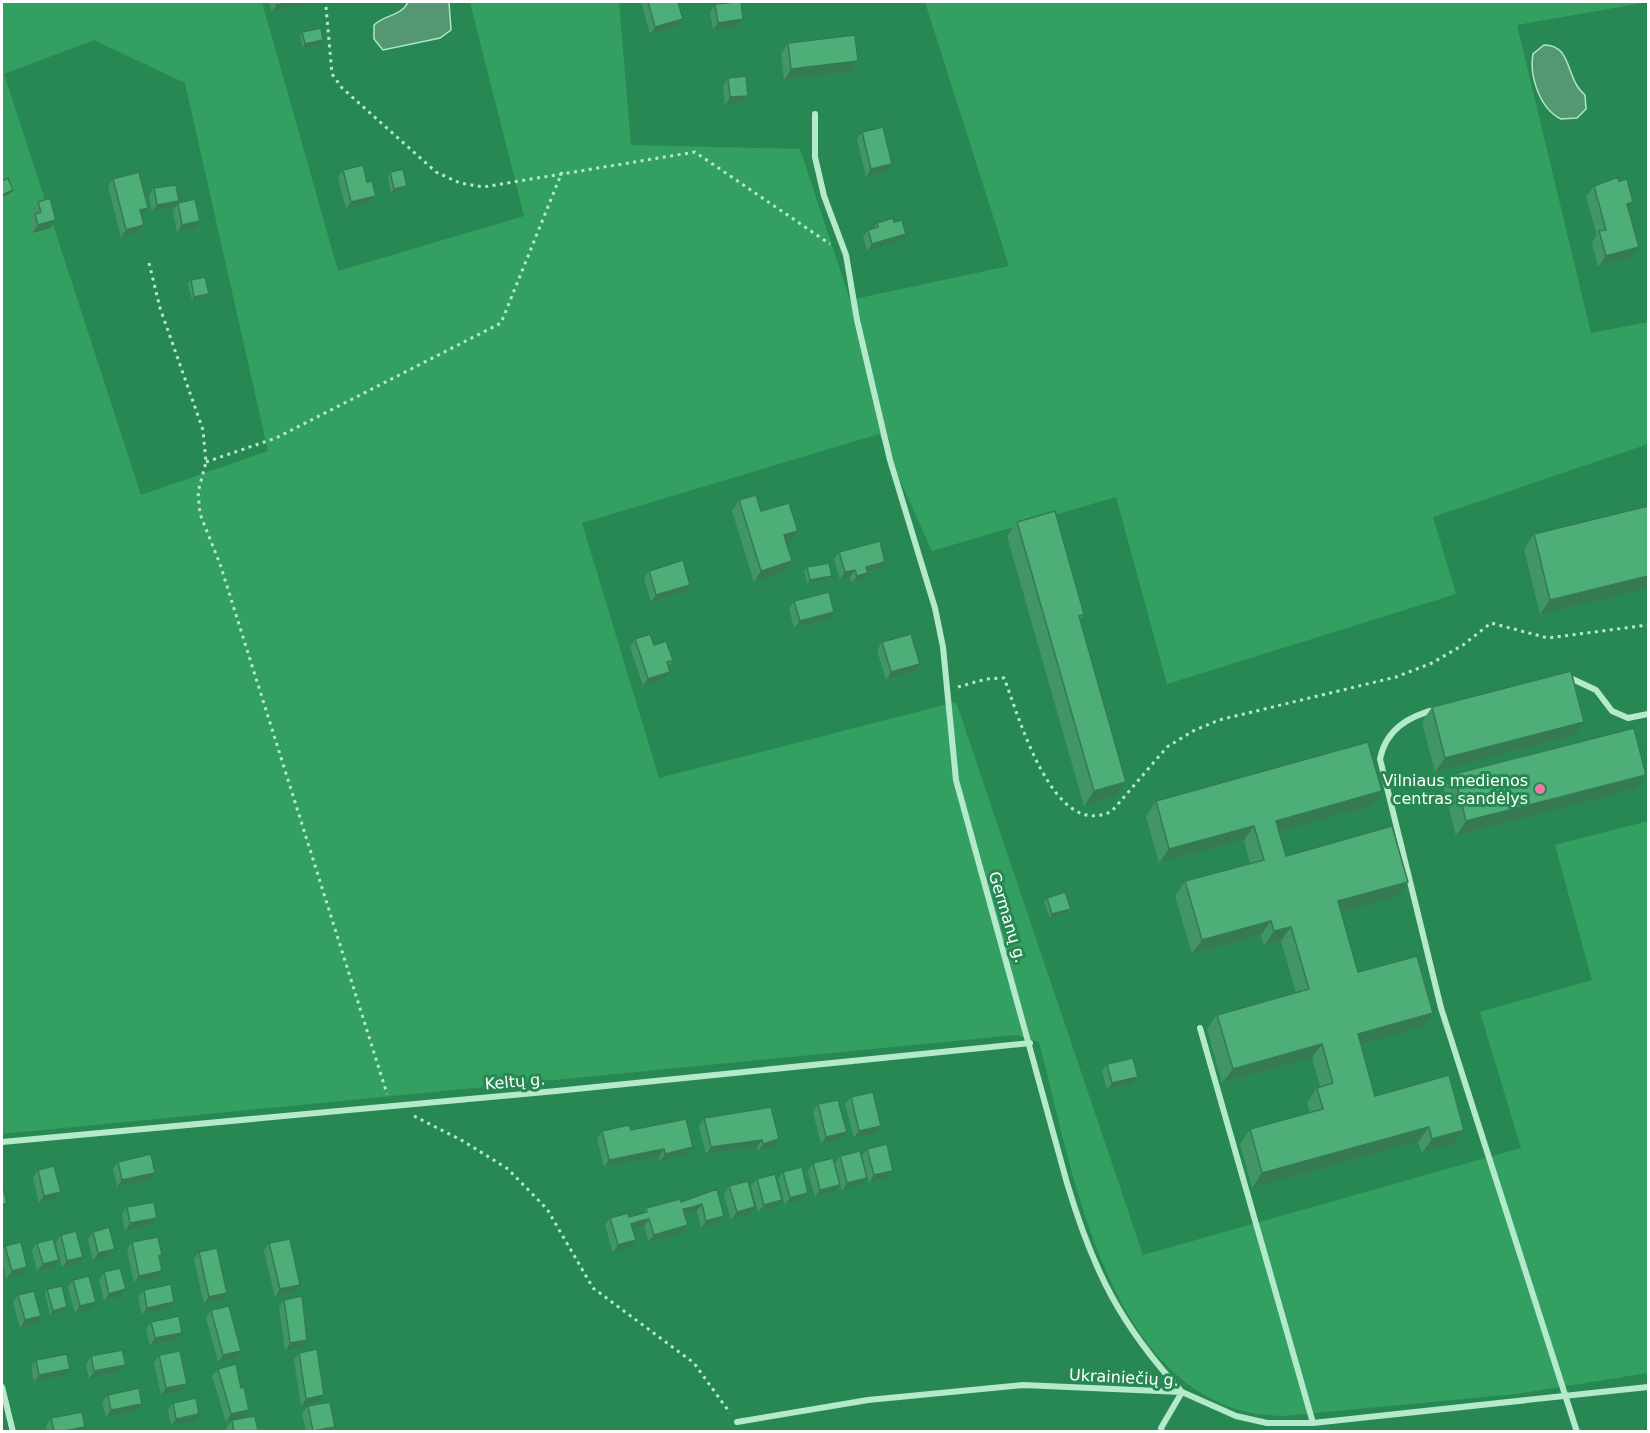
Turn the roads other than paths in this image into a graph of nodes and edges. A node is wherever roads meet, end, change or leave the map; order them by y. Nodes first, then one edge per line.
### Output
1 (815, 114) dead end
2 (1562, 675) edge
3 (1447, 706) edge
4 (1648, 714) edge
5 (1200, 1028) dead end
6 (1030, 1043) junction
7 (2, 1142) edge
8 (2, 1387) edge
9 (1648, 1387) edge
10 (1182, 1392) junction
11 (1565, 1397) junction
12 (736, 1422) road end
13 (1313, 1423) junction
14 (13, 1431) edge
15 (1162, 1431) edge
16 (1577, 1431) edge

1 - 6 street, Germanų g.
2 - 4 street
3 - 11 street
5 - 13 street
6 - 7 street, Keltų g.
6 - 10 street, Germanų g.
8 - 14 street
9 - 11 street, Ukrainiečių g.
10 - 12 street, Ukrainiečių g.
10 - 13 street, Ukrainiečių g.
10 - 15 street
11 - 13 street, Ukrainiečių g.
11 - 16 street

